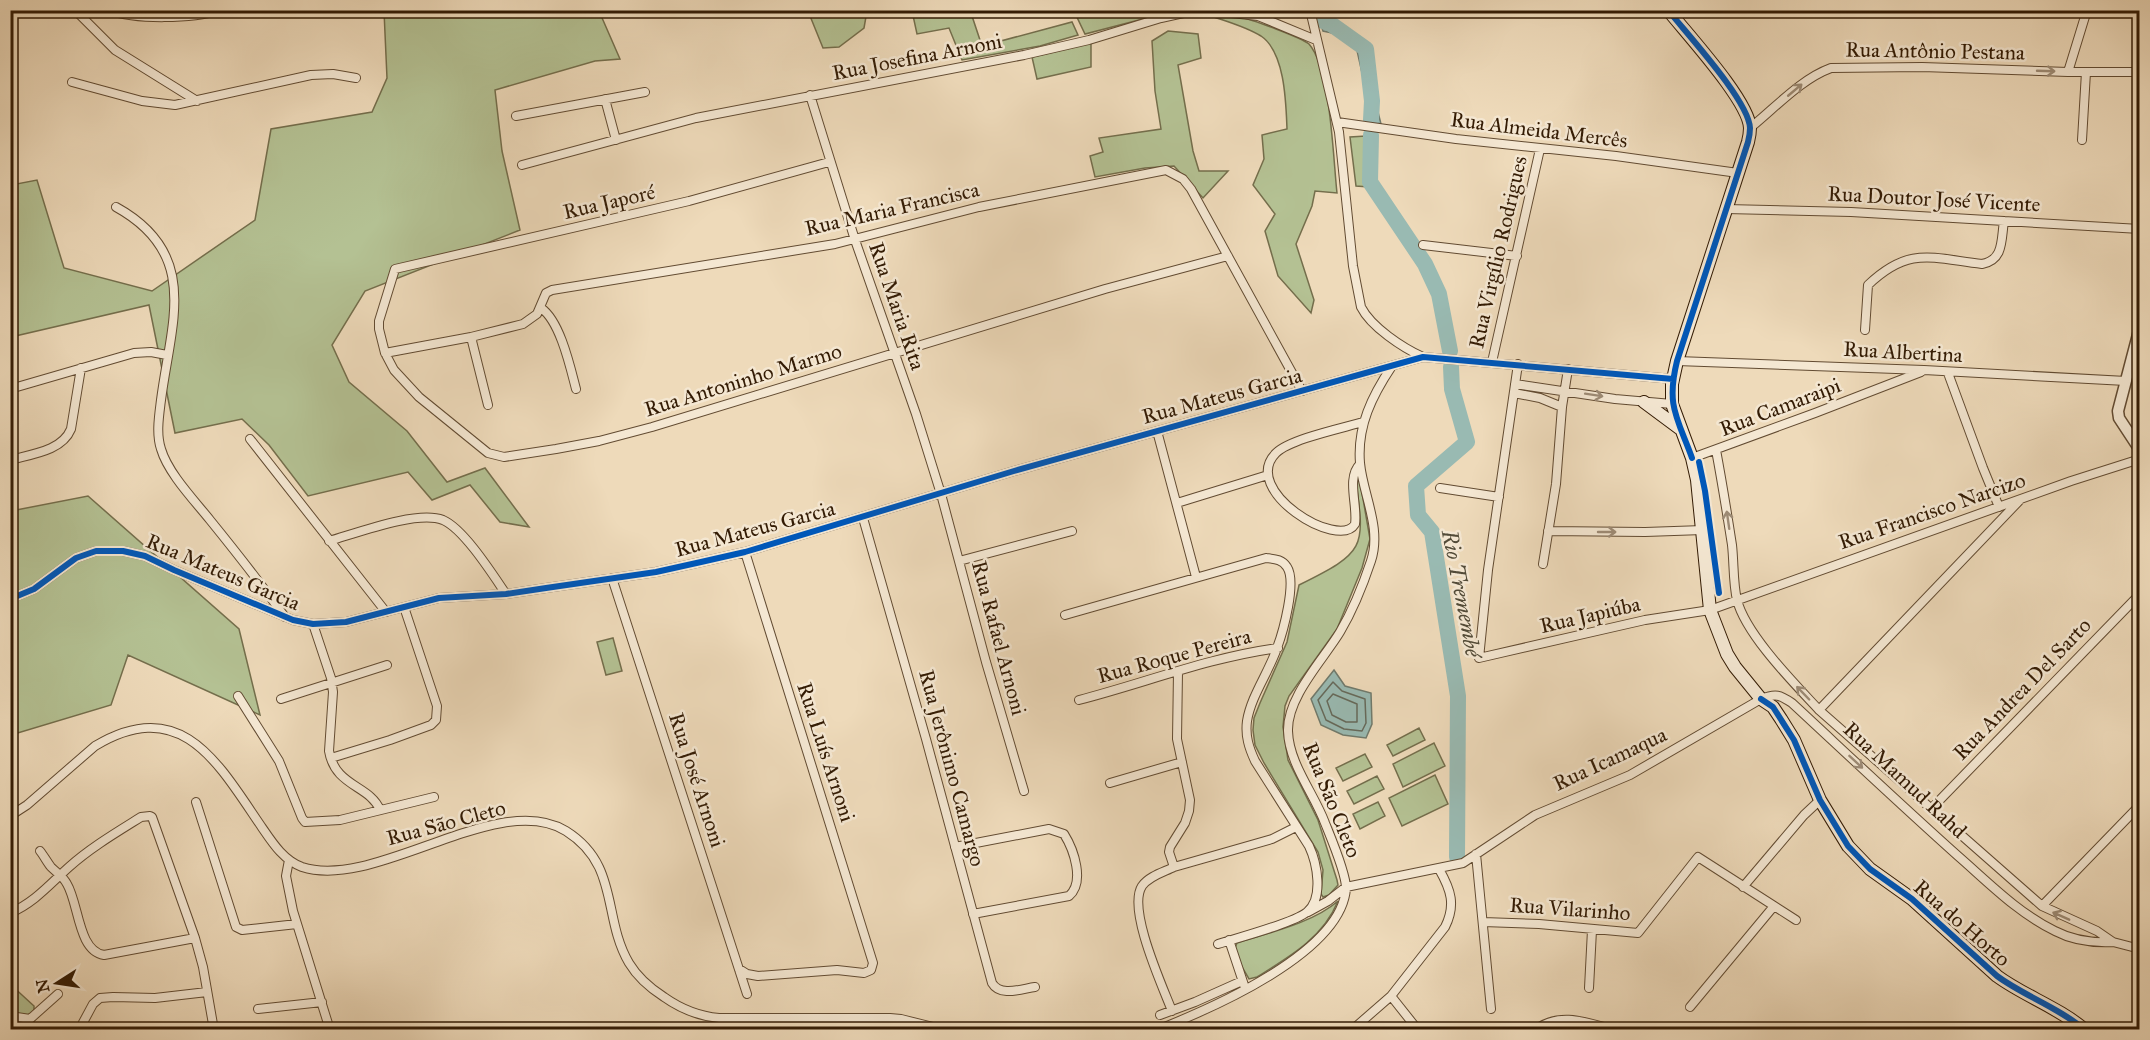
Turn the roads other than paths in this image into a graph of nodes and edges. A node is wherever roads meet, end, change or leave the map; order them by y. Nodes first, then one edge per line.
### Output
1 (75, 10) edge
2 (109, 10) edge
3 (219, 10) edge
4 (1310, 10) edge
5 (1668, 10) edge
6 (2086, 10) edge
7 (1316, 40) junction
8 (2068, 72) junction
9 (2086, 72) junction
10 (2139, 72) edge
11 (356, 78) dead end
12 (72, 82) dead end
13 (645, 92) dead end
14 (810, 95) junction
15 (605, 99) junction
16 (197, 101) junction
17 (516, 116) dead end
18 (1337, 122) junction
19 (1750, 128) junction
20 (616, 140) junction
21 (2082, 140) dead end
22 (1540, 149) junction
23 (829, 162) junction
24 (522, 165) dead end
25 (1737, 173) junction
26 (116, 207) dead end
27 (1726, 209) junction
28 (2004, 220) junction
29 (2139, 229) edge
30 (855, 240) junction
31 (1423, 246) dead end
32 (1228, 256) junction
33 (1517, 256) junction
34 (395, 269) joint
35 (540, 308) junction
36 (2139, 327) edge
37 (1865, 330) dead end
38 (471, 337) junction
39 (386, 353) junction
40 (894, 353) junction
41 (167, 355) junction
42 (1423, 357) junction
43 (1677, 361) junction
44 (1492, 362) junction
45 (1518, 364) junction
46 (1392, 366) junction
47 (81, 368) junction
48 (1568, 369) junction
49 (1924, 370) junction
50 (1948, 373) junction
51 (1673, 379) junction
52 (2126, 381) junction
53 (10, 388) edge
54 (576, 388) dead end
55 (1515, 388) junction
56 (1302, 391) junction
57 (1566, 392) junction
58 (1644, 402) junction
59 (1672, 404) junction
60 (488, 405) dead end
61 (1562, 407) junction
62 (1363, 422) junction
63 (1157, 431) junction
64 (1682, 431) junction
65 (250, 439) dead end
66 (1716, 450) junction
67 (2139, 450) edge
68 (1692, 458) junction
69 (2139, 459) edge
70 (10, 460) edge
71 (1360, 464) junction
72 (1268, 475) junction
73 (1440, 488) dead end
74 (941, 494) junction
75 (1499, 496) junction
76 (2021, 499) junction
77 (1177, 503) junction
78 (1999, 507) junction
79 (863, 518) junction
80 (1703, 530) junction
81 (1072, 531) dead end
82 (1548, 531) junction
83 (329, 541) junction
84 (745, 552) junction
85 (959, 561) junction
86 (1543, 564) dead end
87 (1196, 577) junction
88 (612, 578) junction
89 (506, 594) junction
90 (2139, 594) edge
91 (10, 599) edge
92 (1737, 600) junction
93 (404, 607) junction
94 (1710, 610) junction
95 (386, 612) junction
96 (1065, 615) dead end
97 (286, 617) junction
98 (314, 624) junction
99 (1278, 648) junction
100 (387, 665) dead end
101 (1178, 672) junction
102 (332, 683) junction
103 (238, 696) dead end
104 (281, 699) dead end
105 (1079, 699) dead end
106 (1761, 699) junction
107 (1820, 710) junction
108 (331, 758) junction
109 (1182, 762) junction
110 (1110, 783) dead end
111 (1024, 791) dead end
112 (434, 797) dead end
113 (1820, 800) junction
114 (196, 802) dead end
115 (2139, 805) edge
116 (1931, 808) junction
117 (380, 810) junction
118 (10, 816) edge
119 (1296, 827) junction
120 (955, 847) junction
121 (40, 851) dead end
122 (1476, 854) junction
123 (289, 860) junction
124 (1174, 867) junction
125 (1439, 869) junction
126 (61, 875) junction
127 (1346, 887) junction
128 (1743, 887) junction
129 (1774, 906) junction
130 (2042, 906) junction
131 (1308, 912) junction
132 (10, 913) edge
133 (973, 914) junction
134 (1796, 920) dead end
135 (1484, 922) junction
136 (297, 924) junction
137 (1592, 930) junction
138 (195, 938) junction
139 (1229, 940) junction
140 (2113, 942) junction
141 (1218, 944) dead end
142 (2139, 949) edge
143 (739, 969) junction
144 (1244, 984) junction
145 (1035, 987) dead end
146 (1589, 988) dead end
147 (207, 992) junction
148 (58, 994) dead end
149 (747, 994) dead end
150 (1391, 996) junction
151 (322, 1002) junction
152 (1690, 1006) dead end
153 (1491, 1009) dead end
154 (258, 1010) dead end
155 (1172, 1011) junction
156 (10, 1016) edge
157 (1160, 1016) dead end
158 (79, 1029) edge
159 (214, 1029) edge
160 (330, 1029) edge
161 (945, 1029) edge
162 (1157, 1029) edge
163 (1352, 1029) edge
164 (1418, 1029) edge
165 (1535, 1029) edge
166 (1615, 1029) edge
167 (2085, 1029) edge

1 - 16 street
2 - 3 street
4 - 7 street
5 - 19 main road
6 - 8 street
7 - 14 street, Rua Josefina Arnoni
7 - 18 street
8 - 9 street, Rua Antônio Pestana
19 -> 8 street, Rua Antônio Pestana
9 - 10 street, Rua Antônio Pestana
9 - 21 street
11 - 16 street
12 - 16 street
13 - 15 street
14 - 20 street, Rua Josefina Arnoni
14 - 23 street, Rua Maria Rita
15 - 17 street
15 - 20 street
18 - 22 street, Rua Almeida Mercês
18 - 42 street
19 - 25 main road
20 - 24 street, Rua Josefina Arnoni
22 - 25 street, Rua Almeida Mercês
22 - 33 street, Rua Virgílio Rodrigues
23 - 30 street, Rua Maria Rita
23 - 34 street, Rua Japoré
25 - 27 main road
26 - 41 street
27 - 28 street, Rua Doutor José Vicente
27 - 43 main road
28 - 29 street, Rua Doutor José Vicente
28 - 37 street
30 - 32 street, Rua Maria Francisca
30 - 35 street, Rua Maria Francisca
30 - 40 street, Rua Maria Rita
31 - 33 street
32 - 40 street, Rua Antoninho Marmo
32 - 56 street, Rua Maria Francisca
33 - 44 street, Rua Virgílio Rodrigues
34 - 39 street, Rua Antoninho Marmo
35 - 38 street, Rua Maria Francisca
35 - 54 street
36 - 52 street
38 - 39 street, Rua Maria Francisca
38 - 60 street
39 - 40 street, Rua Antoninho Marmo
40 - 74 street, Rua Maria Rita
41 - 47 street
41 - 97 street
42 - 44 street, Rua Mateus Garcia
42 - 46 street, Rua Mateus Garcia
43 - 49 street, Rua Albertina
43 - 51 main road
44 - 45 street, Rua Mateus Garcia
45 - 48 street, Rua Mateus Garcia
45 - 55 street
46 - 56 street, Rua Mateus Garcia
46 - 62 street, Rua São Cleto
47 - 53 street
47 - 70 street
48 - 51 street, Rua Mateus Garcia
48 - 57 street
49 - 50 street, Rua Albertina
49 - 66 street, Rua Camaraipi
50 - 52 street, Rua Albertina
50 - 78 street
51 - 59 main road
52 - 67 street
55 - 57 street
55 - 61 street
55 - 75 street
56 - 63 street, Rua Mateus Garcia
57 -> 58 street
57 - 61 street
58 - 59 street
58 - 64 main road
59 - 64 main road
61 - 82 street
62 - 71 street, Rua São Cleto
62 - 72 street
63 - 74 street, Rua Mateus Garcia
63 - 77 street
64 - 68 main road
65 - 83 street
66 - 68 street
92 -> 66 street, Rua Mamud Rahd
68 - 80 main road
69 - 76 street, Rua Francisco Narcizo
71 - 72 street
71 - 127 street, Rua São Cleto
72 - 77 street
73 - 75 street
74 - 79 street, Rua Mateus Garcia
74 - 85 street, Rua Rafael Arnoni
75 - 94 street, Rua Japiúba
76 - 78 street, Rua Francisco Narcizo
76 - 107 street
77 - 87 street
78 - 92 street, Rua Francisco Narcizo
79 - 84 street, Rua Mateus Garcia
79 - 120 street, Rua Jerônimo Camargo
82 -> 80 street
80 - 94 main road
81 - 85 street
82 - 86 street
83 - 89 street
83 - 95 street
84 - 88 street, Rua Mateus Garcia
84 - 143 street, Rua Luís Arnoni
85 - 111 street, Rua Rafael Arnoni
87 - 96 street
87 - 99 street
88 - 89 street, Rua Mateus Garcia
88 - 143 street, Rua José Arnoni
89 - 93 street, Rua Mateus Garcia
90 - 116 street, Rua Andrea Del Sarto
91 - 97 street, Rua Mateus Garcia
92 - 94 street
107 -> 92 street, Rua Mamud Rahd
93 - 95 street, Rua Mateus Garcia
93 - 108 street
94 - 106 main road
95 - 98 street, Rua Mateus Garcia
97 - 98 street, Rua Mateus Garcia
98 - 102 street
99 - 101 street, Rua Roque Pereira
99 - 119 street
100 - 102 street
101 - 105 street, Rua Roque Pereira
101 - 109 street
102 - 104 street
102 - 108 street
103 - 117 street
106 - 113 main road, Rua do Horto
106 - 122 street, Rua Icamaqua
106 -> 140 street, Rua Mamud Rahd
107 - 116 street, Rua Mamud Rahd
108 - 117 street
109 - 110 street
109 - 124 street
112 - 117 street
113 - 128 street
113 - 167 main road, Rua do Horto
114 - 136 street
115 - 130 street
116 - 130 street, Rua Mamud Rahd
118 - 123 street
119 - 124 street
119 - 131 street
120 - 133 street, Rua Jerônimo Camargo
120 - 133 street
121 - 126 street
122 - 125 street, Rua Icamaqua
122 - 135 street
123 - 136 street
123 - 161 street, Rua São Cleto
124 - 155 street
125 - 127 street, Rua Icamaqua
125 - 150 street
126 - 132 street
126 - 138 street
126 - 138 street
127 - 131 street
127 - 144 street, Rua São Cleto
128 - 129 street
128 - 137 street, Rua Vilarinho
129 - 134 street
129 - 152 street
140 -> 130 street, Rua Mamud Rahd
131 - 139 street
133 - 145 street, Rua Jerônimo Camargo
135 - 137 street, Rua Vilarinho
135 - 153 street
136 - 151 street
137 - 146 street
138 - 147 street
139 - 141 street
139 - 144 street
140 - 142 street, Rua Mamud Rahd
143 - 149 street, Rua José Arnoni
144 - 155 street, Rua São Cleto
144 - 162 street, Rua São Cleto
147 - 158 street
147 - 159 street
148 - 156 street
150 - 163 street
150 - 164 street
151 - 154 street
151 - 160 street
155 - 157 street, Rua São Cleto
165 - 166 street

